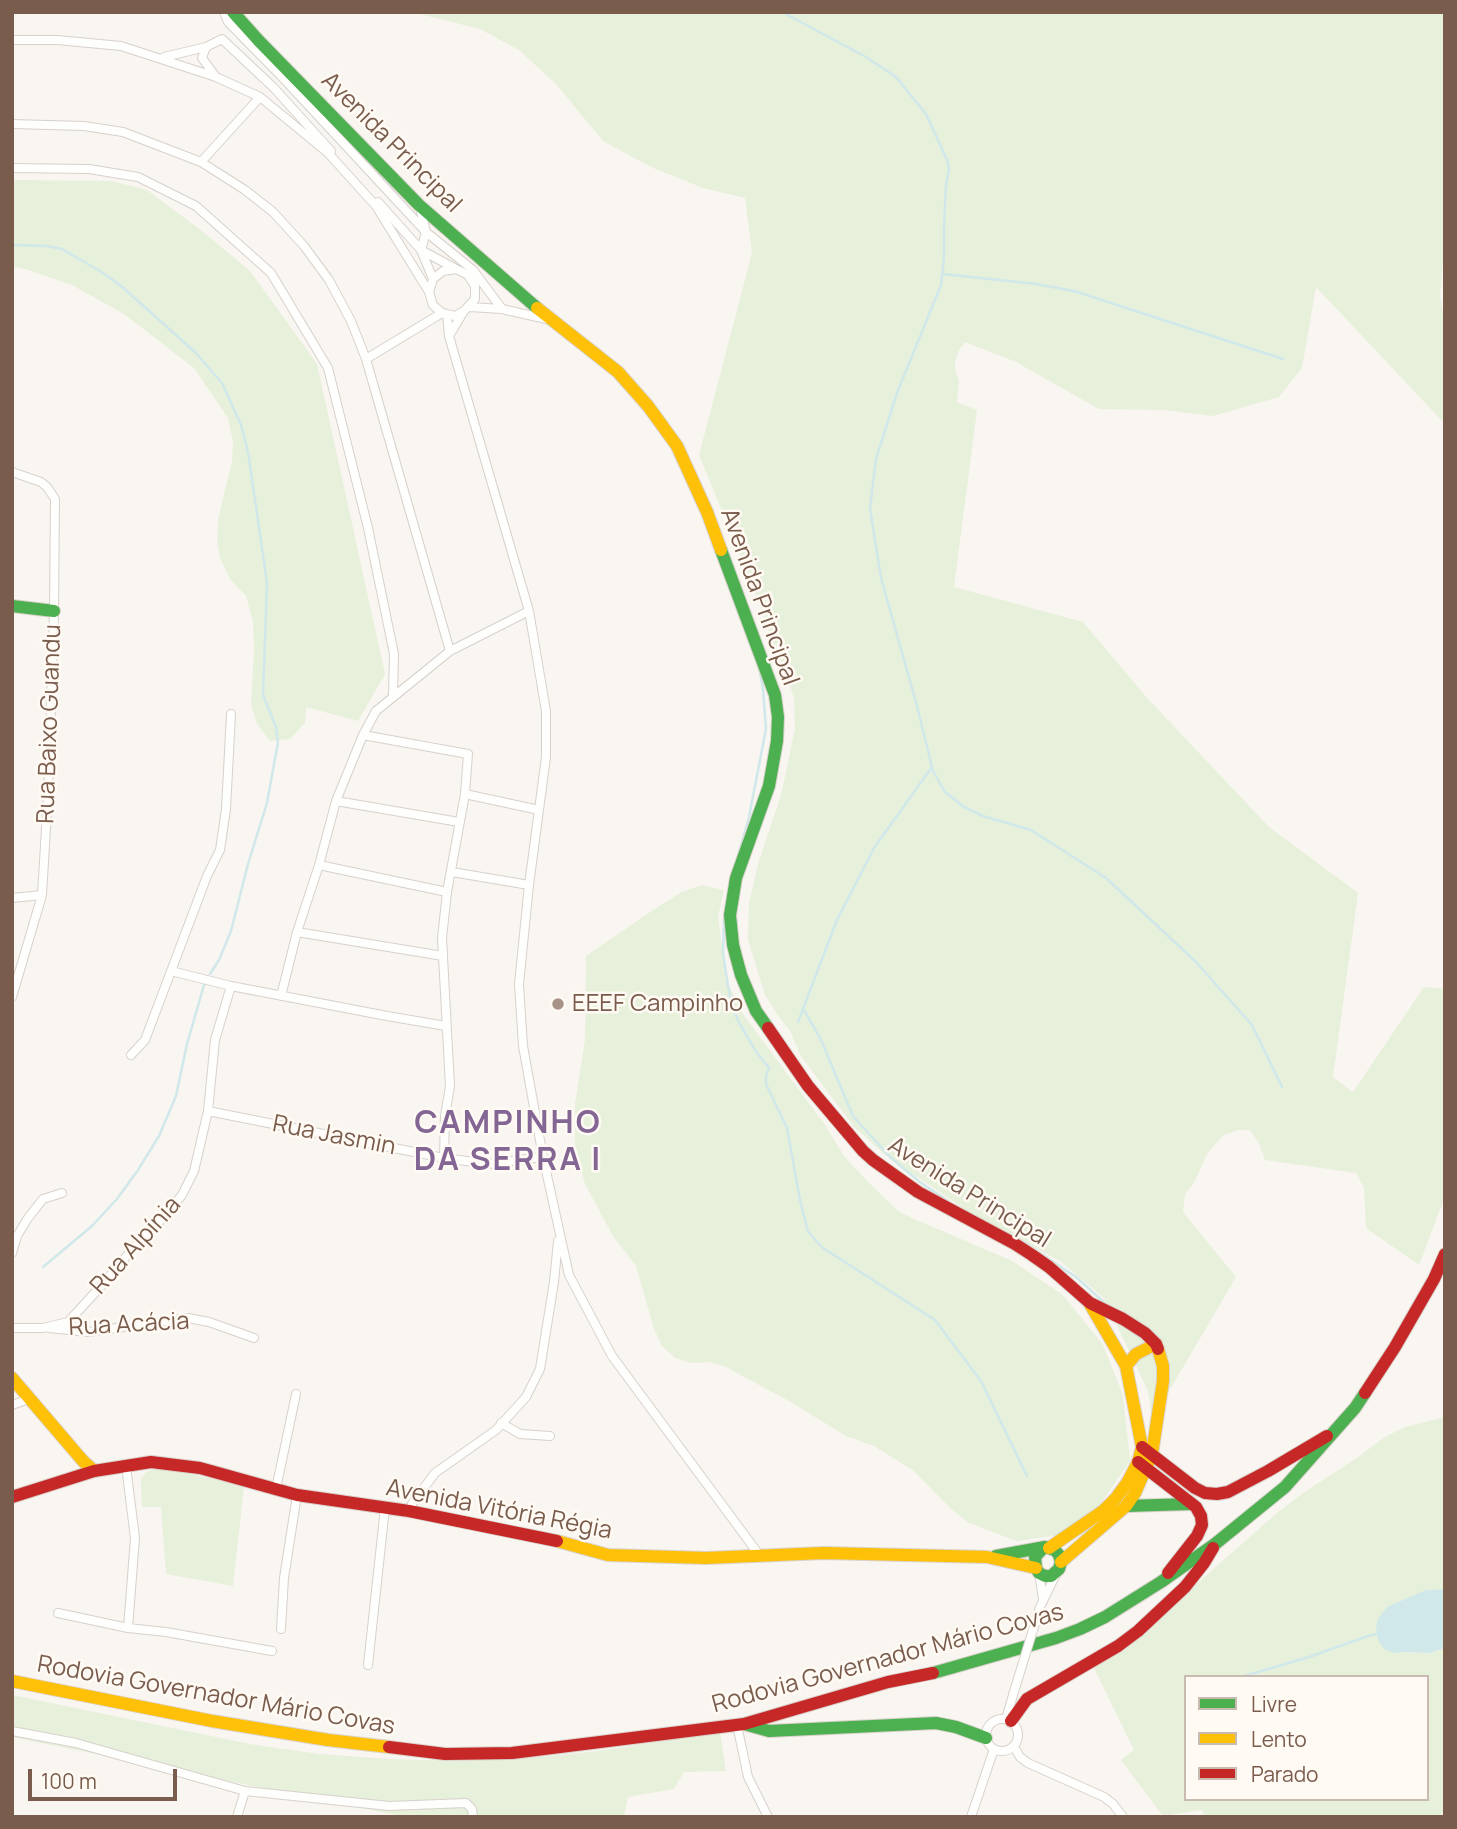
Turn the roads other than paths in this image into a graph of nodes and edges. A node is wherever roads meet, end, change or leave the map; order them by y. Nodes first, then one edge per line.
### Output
1 (223, 12) edge
2 (233, 12) edge
3 (12, 40) edge
4 (206, 47) junction
5 (161, 58) junction
6 (216, 77) junction
7 (283, 78) junction
8 (274, 88) junction
9 (260, 97) junction
10 (12, 124) edge
11 (339, 130) junction
12 (201, 162) junction
13 (12, 168) edge
14 (419, 205) junction
15 (426, 232) junction
16 (421, 250) junction
17 (456, 269) junction
18 (470, 272) junction
19 (433, 279) junction
20 (429, 292) junction
21 (467, 309) junction
22 (502, 309) junction
23 (445, 314) junction
24 (550, 319) junction
25 (449, 336) junction
26 (366, 359) junction
27 (12, 472) edge
28 (12, 606) edge
29 (54, 611) junction
30 (529, 611) junction
31 (450, 651) junction
32 (393, 696) junction
33 (231, 714) dead end
34 (363, 735) junction
35 (465, 793) junction
36 (336, 801) junction
37 (539, 810) junction
38 (459, 822) junction
39 (319, 865) junction
40 (452, 872) junction
41 (529, 885) junction
42 (447, 892) junction
43 (42, 895) junction
44 (12, 898) edge
45 (297, 932) junction
46 (443, 956) junction
47 (171, 971) junction
48 (231, 986) junction
49 (281, 996) junction
50 (12, 997) edge
51 (446, 1026) junction
52 (131, 1055) dead end
53 (208, 1111) junction
54 (543, 1157) junction
55 (444, 1158) junction
56 (62, 1193) dead end
57 (559, 1234) junction
58 (12, 1254) edge
59 (1445, 1254) edge
60 (569, 1275) junction
61 (554, 1282) junction
62 (1090, 1303) junction
63 (12, 1328) edge
64 (43, 1328) junction
65 (254, 1338) dead end
66 (1156, 1344) junction
67 (1126, 1366) junction
68 (12, 1378) edge
69 (296, 1394) dead end
70 (29, 1399) junction
71 (12, 1405) edge
72 (501, 1423) junction
73 (1336, 1430) junction
74 (550, 1436) dead end
75 (1147, 1450) junction
76 (126, 1466) junction
77 (1142, 1466) junction
78 (94, 1471) junction
79 (276, 1489) junction
80 (297, 1495) junction
81 (12, 1497) edge
82 (1191, 1504) junction
83 (1126, 1506) junction
84 (385, 1508) junction
85 (409, 1511) junction
86 (1215, 1544) junction
87 (1046, 1548) junction
88 (760, 1556) junction
89 (987, 1557) junction
90 (1060, 1565) junction
91 (1038, 1570) junction
92 (1161, 1582) junction
93 (1041, 1603) junction
94 (58, 1613) dead end
95 (128, 1628) junction
96 (281, 1629) dead end
97 (272, 1651) dead end
98 (368, 1665) dead end
99 (12, 1681) edge
100 (1009, 1720) junction
101 (740, 1725) junction
102 (12, 1731) edge
103 (986, 1738) junction
104 (1014, 1747) junction
105 (994, 1749) junction
106 (245, 1791) junction
107 (237, 1817) edge
108 (473, 1817) edge
109 (768, 1817) edge
110 (971, 1817) edge
111 (1123, 1817) edge

1 - 7 street
2 - 11 street, Avenida Principal
3 - 5 street
4 - 5 street
4 - 6 street
4 - 8 street
5 - 6 street
6 - 9 street
7 - 8 street
7 - 11 street
8 - 16 street
9 - 12 street
9 - 20 street
10 - 12 street
11 - 14 street, Avenida Principal
11 - 15 street
12 - 26 street
13 - 32 street
14 - 15 street
14 - 24 street, Avenida Principal
15 - 16 street
15 - 18 street
16 - 17 street
16 - 19 street
17 - 18 street
17 - 19 street
18 - 21 street
18 - 22 street
19 - 20 street
20 - 23 street
21 - 22 street
21 - 23 street
21 - 25 street
22 - 24 street
23 - 25 street
23 - 26 street
24 - 62 street, Avenida Principal
25 - 30 street
26 - 31 street
27 - 29 street, Rua Baixo Guandu
28 - 29 street
29 - 43 street, Rua Baixo Guandu
30 - 31 street
30 - 37 street
31 - 32 street
32 - 34 street
33 - 47 street
34 - 35 street
34 - 36 street
35 - 37 street
35 - 38 street
36 - 38 street
36 - 39 street
37 - 41 street
38 - 40 street
39 - 42 street
39 - 45 street
40 - 41 street
40 - 42 street
41 - 54 street
42 - 46 street
43 - 44 street
43 - 50 street, Rua Baixo Guandu
45 - 46 street
45 - 49 street
46 - 51 street
47 - 48 street
47 - 52 street
48 - 49 street
48 - 53 street, Rua Alpínia
49 - 51 street
51 - 55 street
53 - 55 street, Rua Jasmin
53 - 64 street, Rua Alpínia
54 - 55 street, Rua Jasmin
54 - 57 street
56 - 58 street
57 - 60 street
57 - 61 street
59 - 73 street, Rodovia Governador Mário Covas
60 - 61 street
60 - 88 street
61 - 72 street
62 - 66 street, Avenida Principal
62 - 67 street, Avenida Principal
63 - 64 street, Rua Alpínia
64 - 65 street, Rua Acácia
66 - 67 street
66 - 75 street
67 - 75 street, Avenida Principal
68 - 70 street
69 - 79 street
70 - 71 street
70 - 78 street
72 - 74 street
72 - 85 street
73 - 75 street
73 - 86 street, Rodovia Governador Mário Covas
75 - 77 street
76 - 78 street, Avenida Vitória Régia
76 - 79 street, Avenida Vitória Régia
76 - 95 street
77 - 82 street
77 - 83 street
77 - 87 street
78 - 81 street, Avenida Vitória Régia
79 - 80 street, Avenida Vitória Régia
80 - 84 street, Avenida Vitória Régia
80 - 96 street
82 - 83 street
82 - 92 street
83 - 90 street
84 - 85 street, Avenida Vitória Régia
84 - 98 street
85 - 88 street, Avenida Vitória Régia
86 - 92 street, Rodovia Governador Mário Covas
86 - 100 street
87 - 89 street, Avenida Vitória Régia
87 - 90 street
87 - 91 street
88 - 89 street, Avenida Vitória Régia
89 - 91 street, Avenida Vitória Régia
90 - 91 street
90 - 93 street
91 - 93 street
92 - 101 street, Rodovia Governador Mário Covas
93 - 100 street, bridge
94 - 95 street
95 - 97 street
99 - 101 street, Rodovia Governador Mário Covas
100 - 103 street
100 - 104 street
101 - 103 street
101 - 109 street
102 - 106 street
103 - 105 street
104 - 105 street
104 - 111 street
105 - 110 street
106 - 107 street
106 - 108 street

